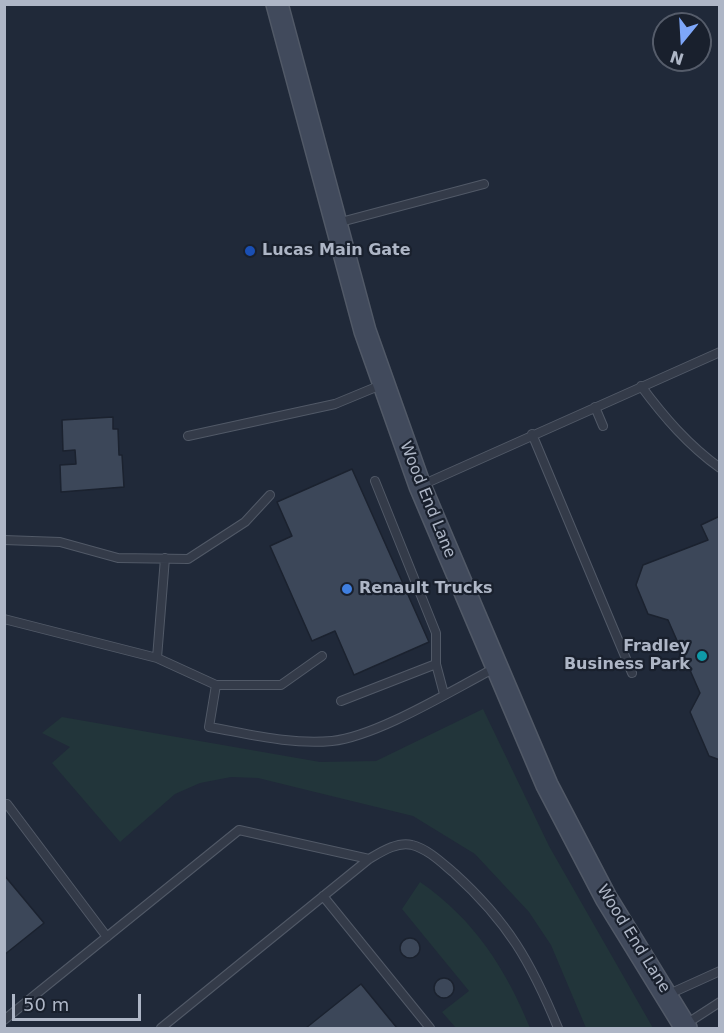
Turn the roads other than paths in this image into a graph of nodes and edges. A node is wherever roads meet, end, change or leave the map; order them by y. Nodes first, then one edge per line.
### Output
1 (278, 4) edge
2 (484, 184) dead end
3 (336, 223) junction
4 (720, 352) edge
5 (383, 385) junction
6 (641, 386) junction
7 (595, 407) junction
8 (603, 426) dead end
9 (532, 434) junction
10 (188, 436) dead end
11 (720, 468) edge
12 (375, 481) dead end
13 (420, 486) junction
14 (270, 495) dead end
15 (4, 540) edge
16 (165, 558) junction
17 (4, 619) edge
18 (322, 656) dead end
19 (157, 658) junction
20 (436, 664) junction
21 (495, 668) junction
22 (632, 673) dead end
23 (216, 685) junction
24 (444, 694) junction
25 (341, 701) dead end
26 (7, 804) dead end
27 (369, 859) junction
28 (323, 896) junction
29 (107, 937) junction
30 (720, 971) edge
31 (667, 994) junction
32 (720, 1002) edge
33 (4, 1020) edge
34 (685, 1027) edge
35 (161, 1029) edge
36 (430, 1029) edge
37 (558, 1029) edge

1 - 3 street, Wood End Lane
2 - 3 lane
3 - 5 street, Wood End Lane
4 - 6 lane
5 - 10 lane
5 - 13 street, Wood End Lane
6 - 7 lane
6 - 11 lane
7 - 8 lane
7 - 9 lane
9 - 13 lane
9 - 22 lane
12 - 20 lane
13 - 21 street, Wood End Lane
14 - 16 lane
15 - 16 lane
16 - 19 lane
17 - 19 lane
18 - 23 lane
19 - 23 lane
20 - 24 lane
20 - 25 lane
21 - 24 lane
21 - 31 street, Wood End Lane
23 - 24 lane
26 - 29 lane
27 - 28 lane
27 - 29 lane
27 - 37 lane
28 - 35 lane
28 - 36 lane
29 - 33 lane
30 - 31 lane
31 - 34 street, Wood End Lane
32 - 34 lane

